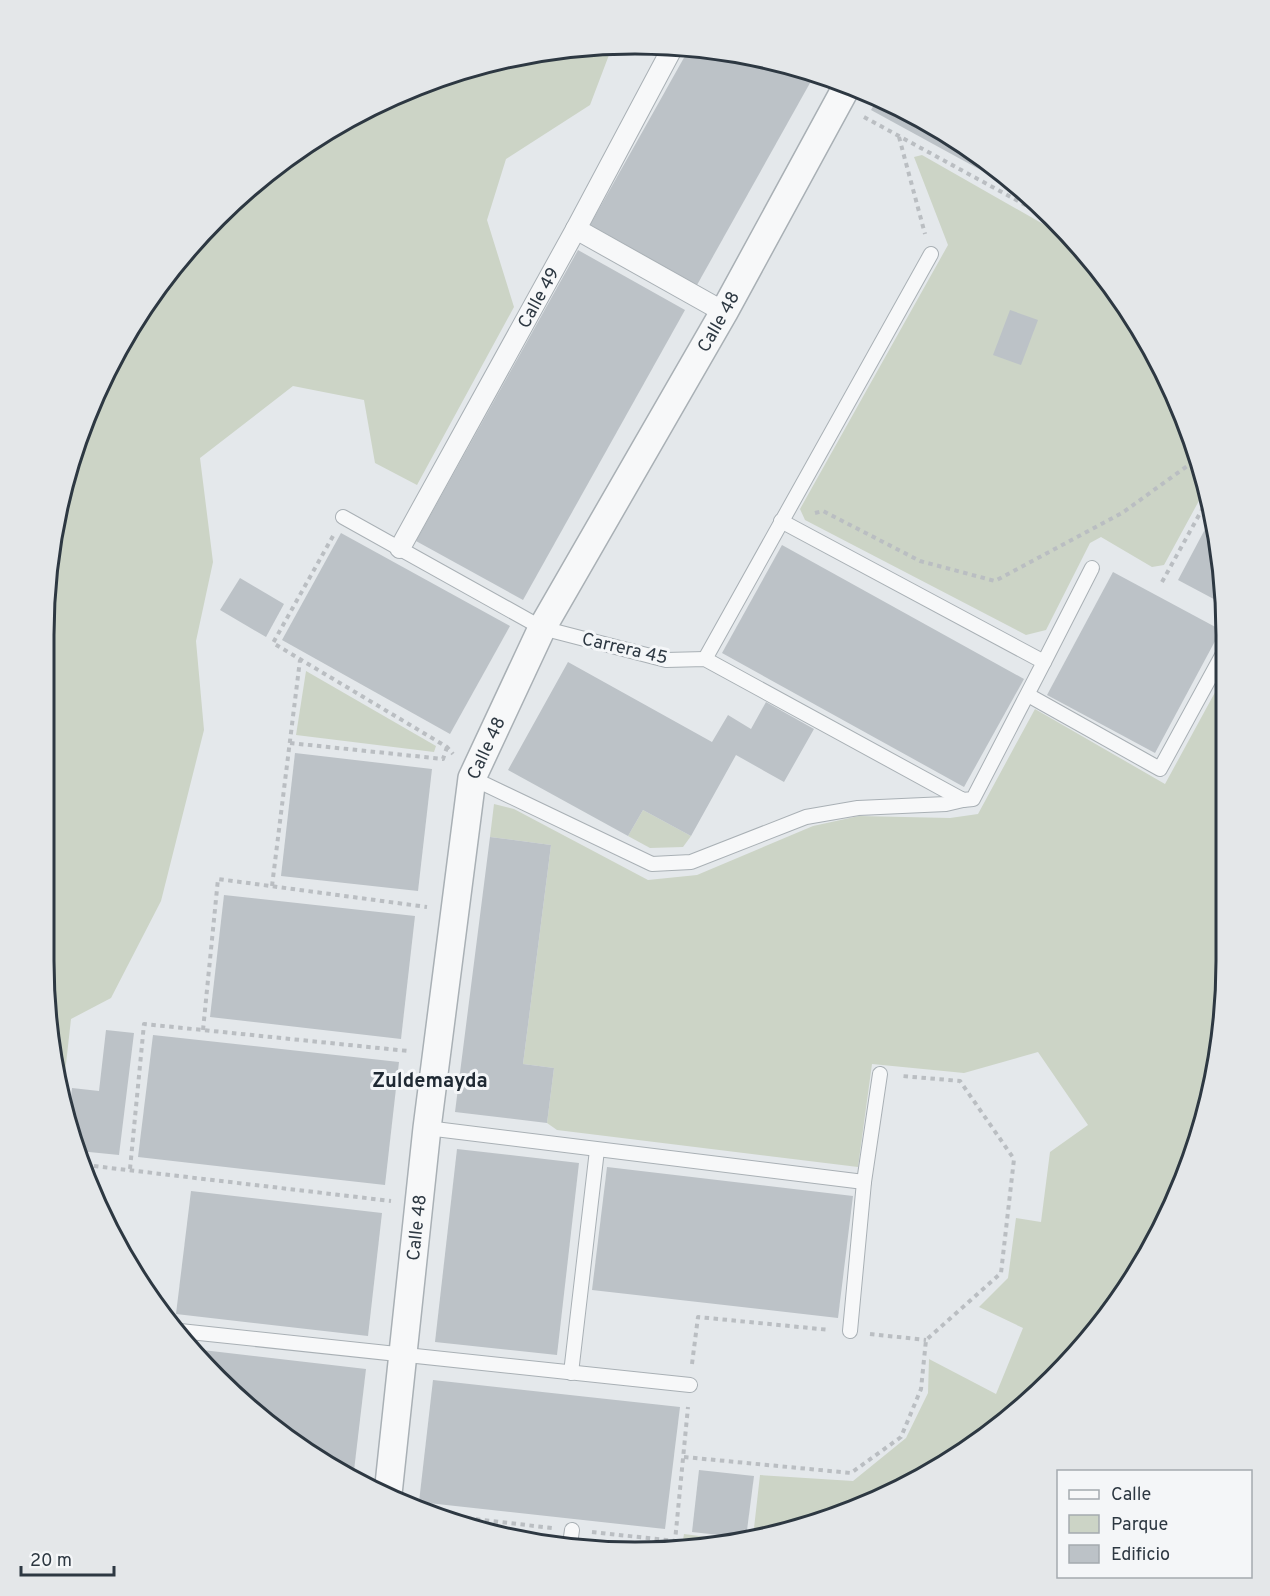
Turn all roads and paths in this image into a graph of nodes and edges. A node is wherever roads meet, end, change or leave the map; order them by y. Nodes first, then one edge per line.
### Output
1 (670, 55) edge
2 (842, 94) edge
3 (899, 136) junction
4 (1026, 205) edge
5 (576, 229) junction
6 (931, 254) joint
7 (724, 312) junction
8 (1190, 464) edge
9 (1202, 510) edge
10 (343, 517) joint
11 (781, 521) junction
12 (400, 548) junction
13 (1092, 568) dead end
14 (1162, 582) dead end
15 (542, 628) junction
16 (705, 659) junction
17 (300, 660) junction
18 (1044, 662) junction
19 (1216, 667) edge
20 (1028, 694) junction
21 (290, 743) junction
22 (447, 747) junction
23 (472, 778) junction
24 (968, 800) junction
25 (272, 886) junction
26 (455, 910) junction
27 (203, 1030) junction
28 (436, 1053) junction
29 (880, 1074) joint
30 (427, 1128) junction
31 (597, 1150) junction
32 (92, 1166) edge
33 (130, 1169) junction
34 (864, 1182) junction
35 (418, 1204) junction
36 (698, 1317) dead end
37 (850, 1331) junction
38 (188, 1332) edge
39 (926, 1340) junction
40 (402, 1355) junction
41 (571, 1373) junction
42 (690, 1385) dead end
43 (389, 1487) edge
44 (675, 1541) dead end

1 - 5 street, Calle 49
2 - 3 path
2 - 7 street, Calle 48
3 - 4 path
3 - 6 path
5 - 7 street
5 - 12 street, Calle 49
6 - 11 lane
7 - 15 street, Calle 48
8 - 11 path
9 - 14 path
10 - 12 lane, Carrera 45
10 - 17 path
11 - 16 lane
11 - 18 lane
12 - 15 lane, Carrera 45
13 - 18 lane
15 - 16 lane, Carrera 45
15 - 23 street, Calle 48
16 - 24 lane
17 - 21 path
17 - 22 path
18 - 20 lane
19 - 20 lane
20 - 24 lane
21 - 22 path
21 - 25 path
22 - 23 path
23 - 24 lane
23 - 26 street, Calle 48
25 - 26 path
25 - 27 path
26 - 28 street, Calle 48
27 - 28 path
27 - 33 path
28 - 30 street, Calle 48
29 - 34 lane
29 - 39 path
30 - 31 lane
30 - 35 street, Calle 48
31 - 34 lane
31 - 41 lane
32 - 33 path
33 - 35 path
34 - 37 lane
35 - 40 street, Calle 48
36 - 37 path
37 - 39 path
38 - 40 lane
39 - 44 path
40 - 41 lane
40 - 43 street, Calle 48
41 - 42 lane

